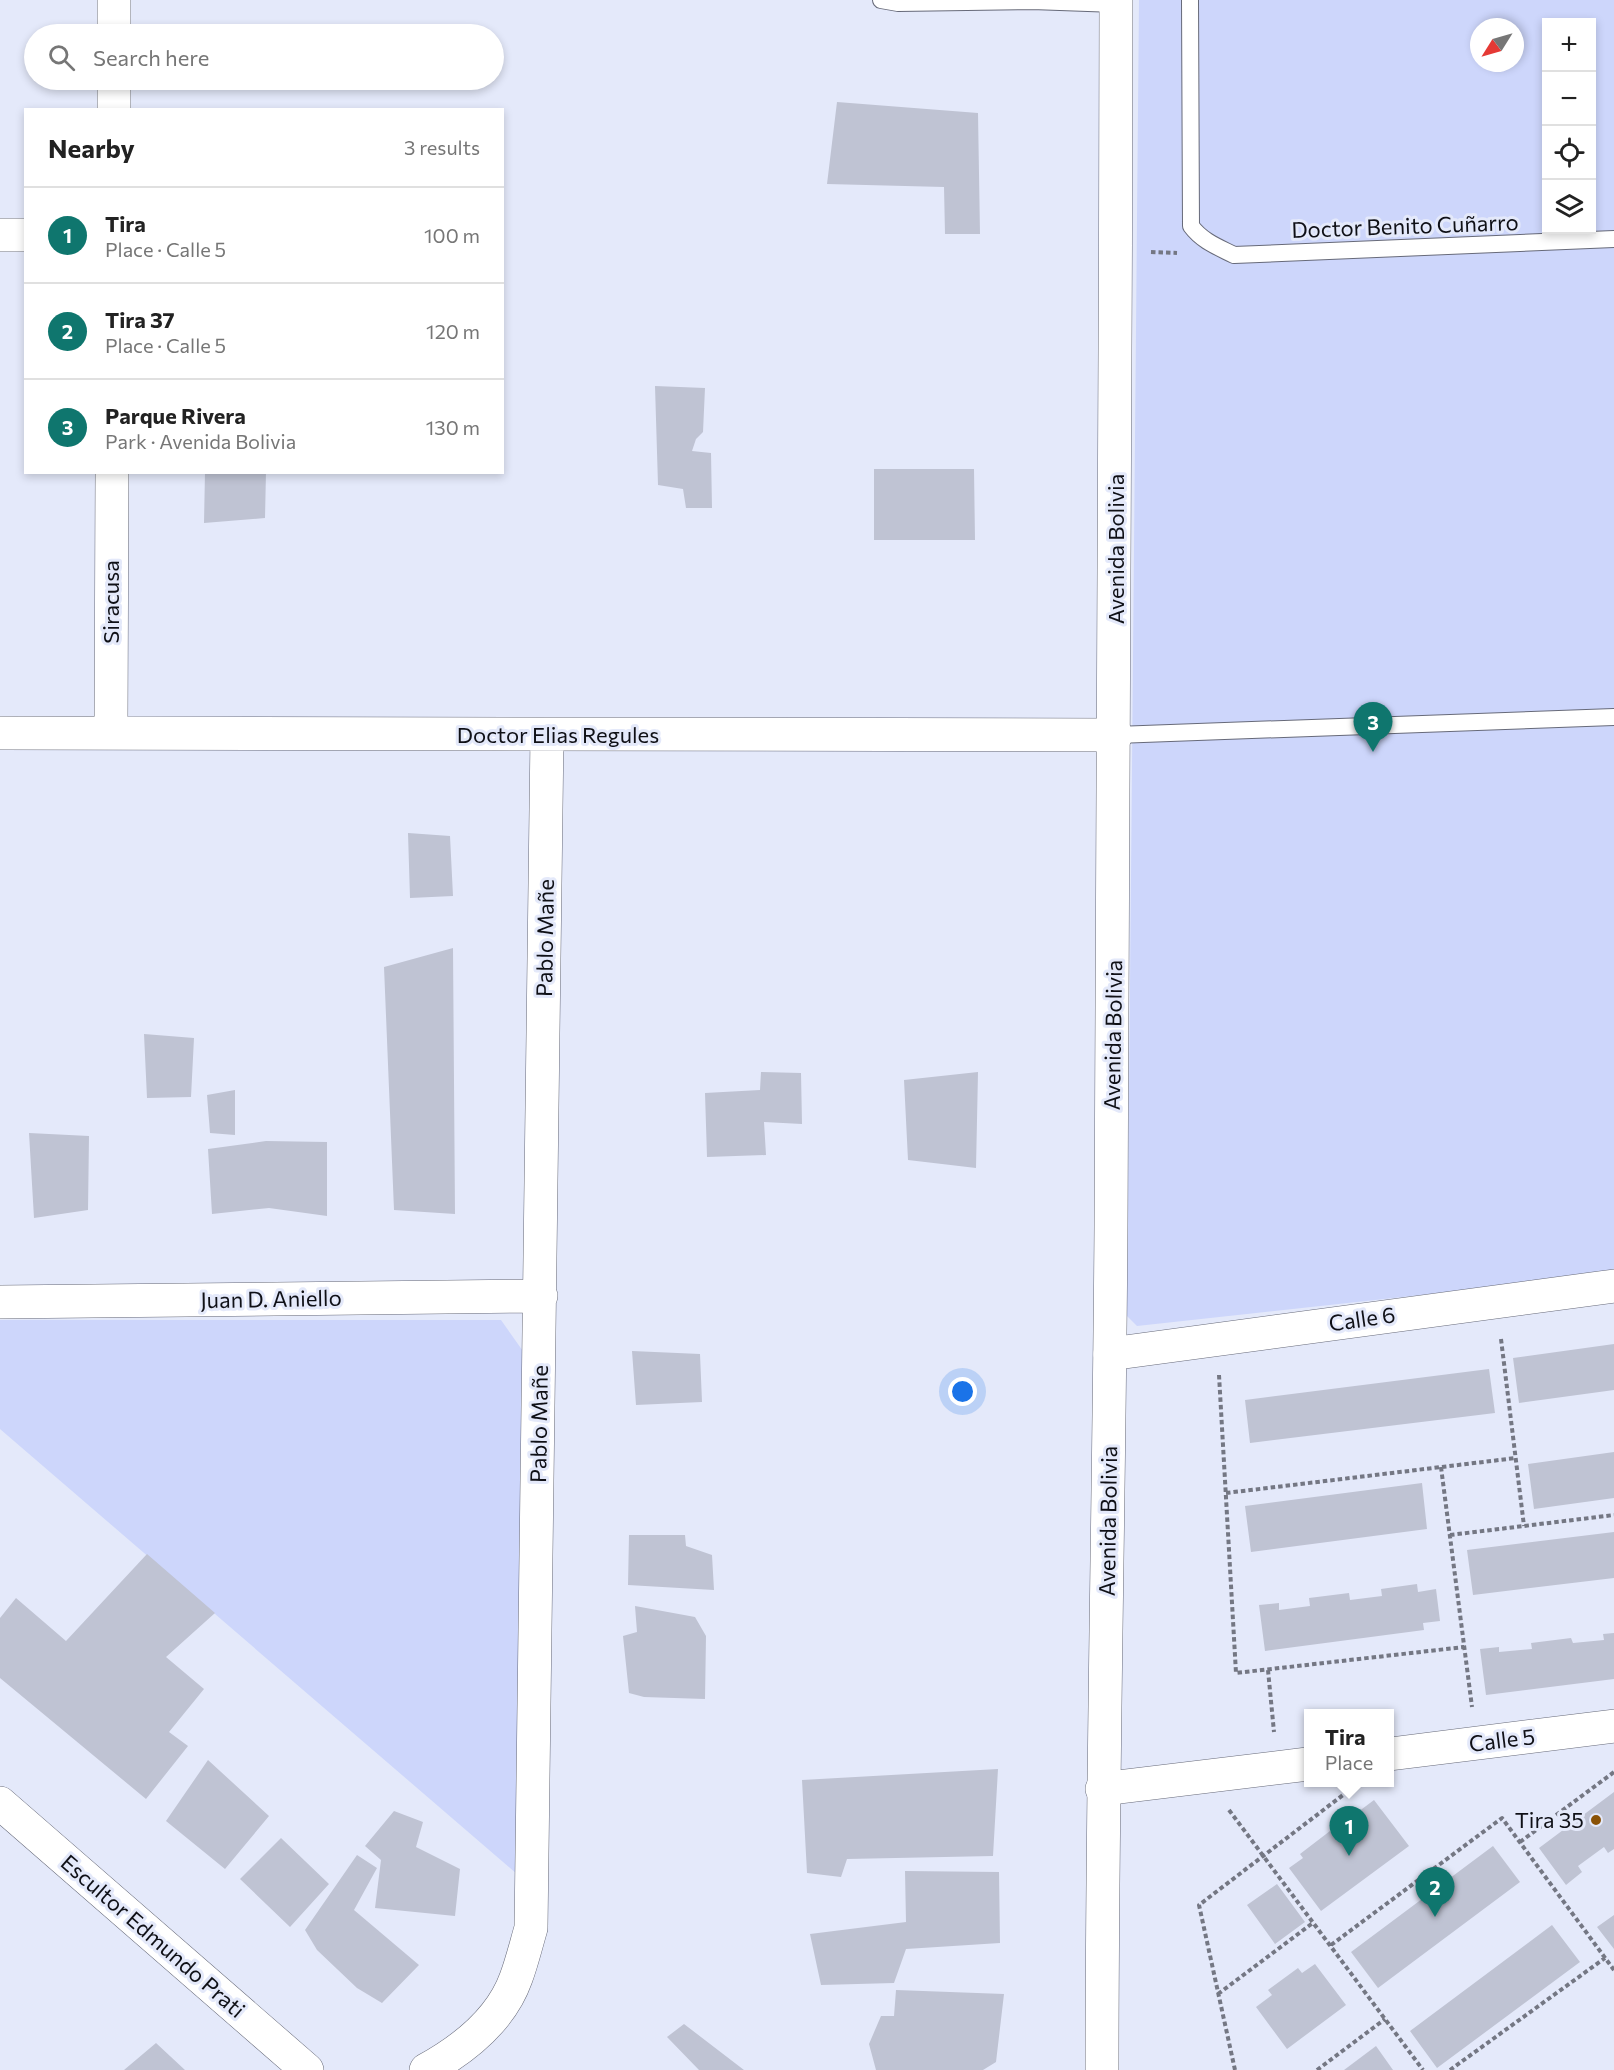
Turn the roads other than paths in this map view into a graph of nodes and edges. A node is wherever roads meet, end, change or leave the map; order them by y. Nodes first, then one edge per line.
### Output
1 (114, 0) edge
2 (881, 0) edge
3 (1190, 0) edge
4 (1116, 2) edge
5 (114, 24) edge
6 (114, 90) edge
7 (114, 108) edge
8 (0, 235) edge
9 (24, 235) edge
10 (1614, 239) edge
11 (112, 474) edge
12 (1609, 720) edge
13 (111, 731) junction
14 (0, 733) edge
15 (547, 735) junction
16 (1116, 735) junction
17 (1614, 1286) edge
18 (541, 1296) junction
19 (0, 1302) edge
20 (1110, 1354) junction
21 (1614, 1726) edge
22 (1394, 1753) edge
23 (1293, 1766) edge
24 (1102, 1789) junction
25 (0, 1803) edge
26 (307, 2070) edge
27 (426, 2070) edge
28 (1102, 2070) edge

1 - 5 street
2 - 4 lane
3 - 10 lane, Doctor Benito Cuñarro
4 - 16 street, Avenida Bolivia
6 - 7 street
8 - 9 street
11 - 13 street, Siracusa
12 - 16 lane
13 - 14 street, Doctor Elias Regules
13 - 15 street, Doctor Elias Regules
15 - 16 street, Doctor Elias Regules
15 - 18 street, Pablo Mañe
16 - 20 street, Avenida Bolivia
17 - 20 street, Calle 6
18 - 19 street, Juan D. Aniello
18 - 27 street, Pablo Mañe
20 - 24 street, Avenida Bolivia
21 - 22 street, Calle 5
23 - 24 street
24 - 28 street, Avenida Bolivia
25 - 26 street, Escultor Edmundo Prati

